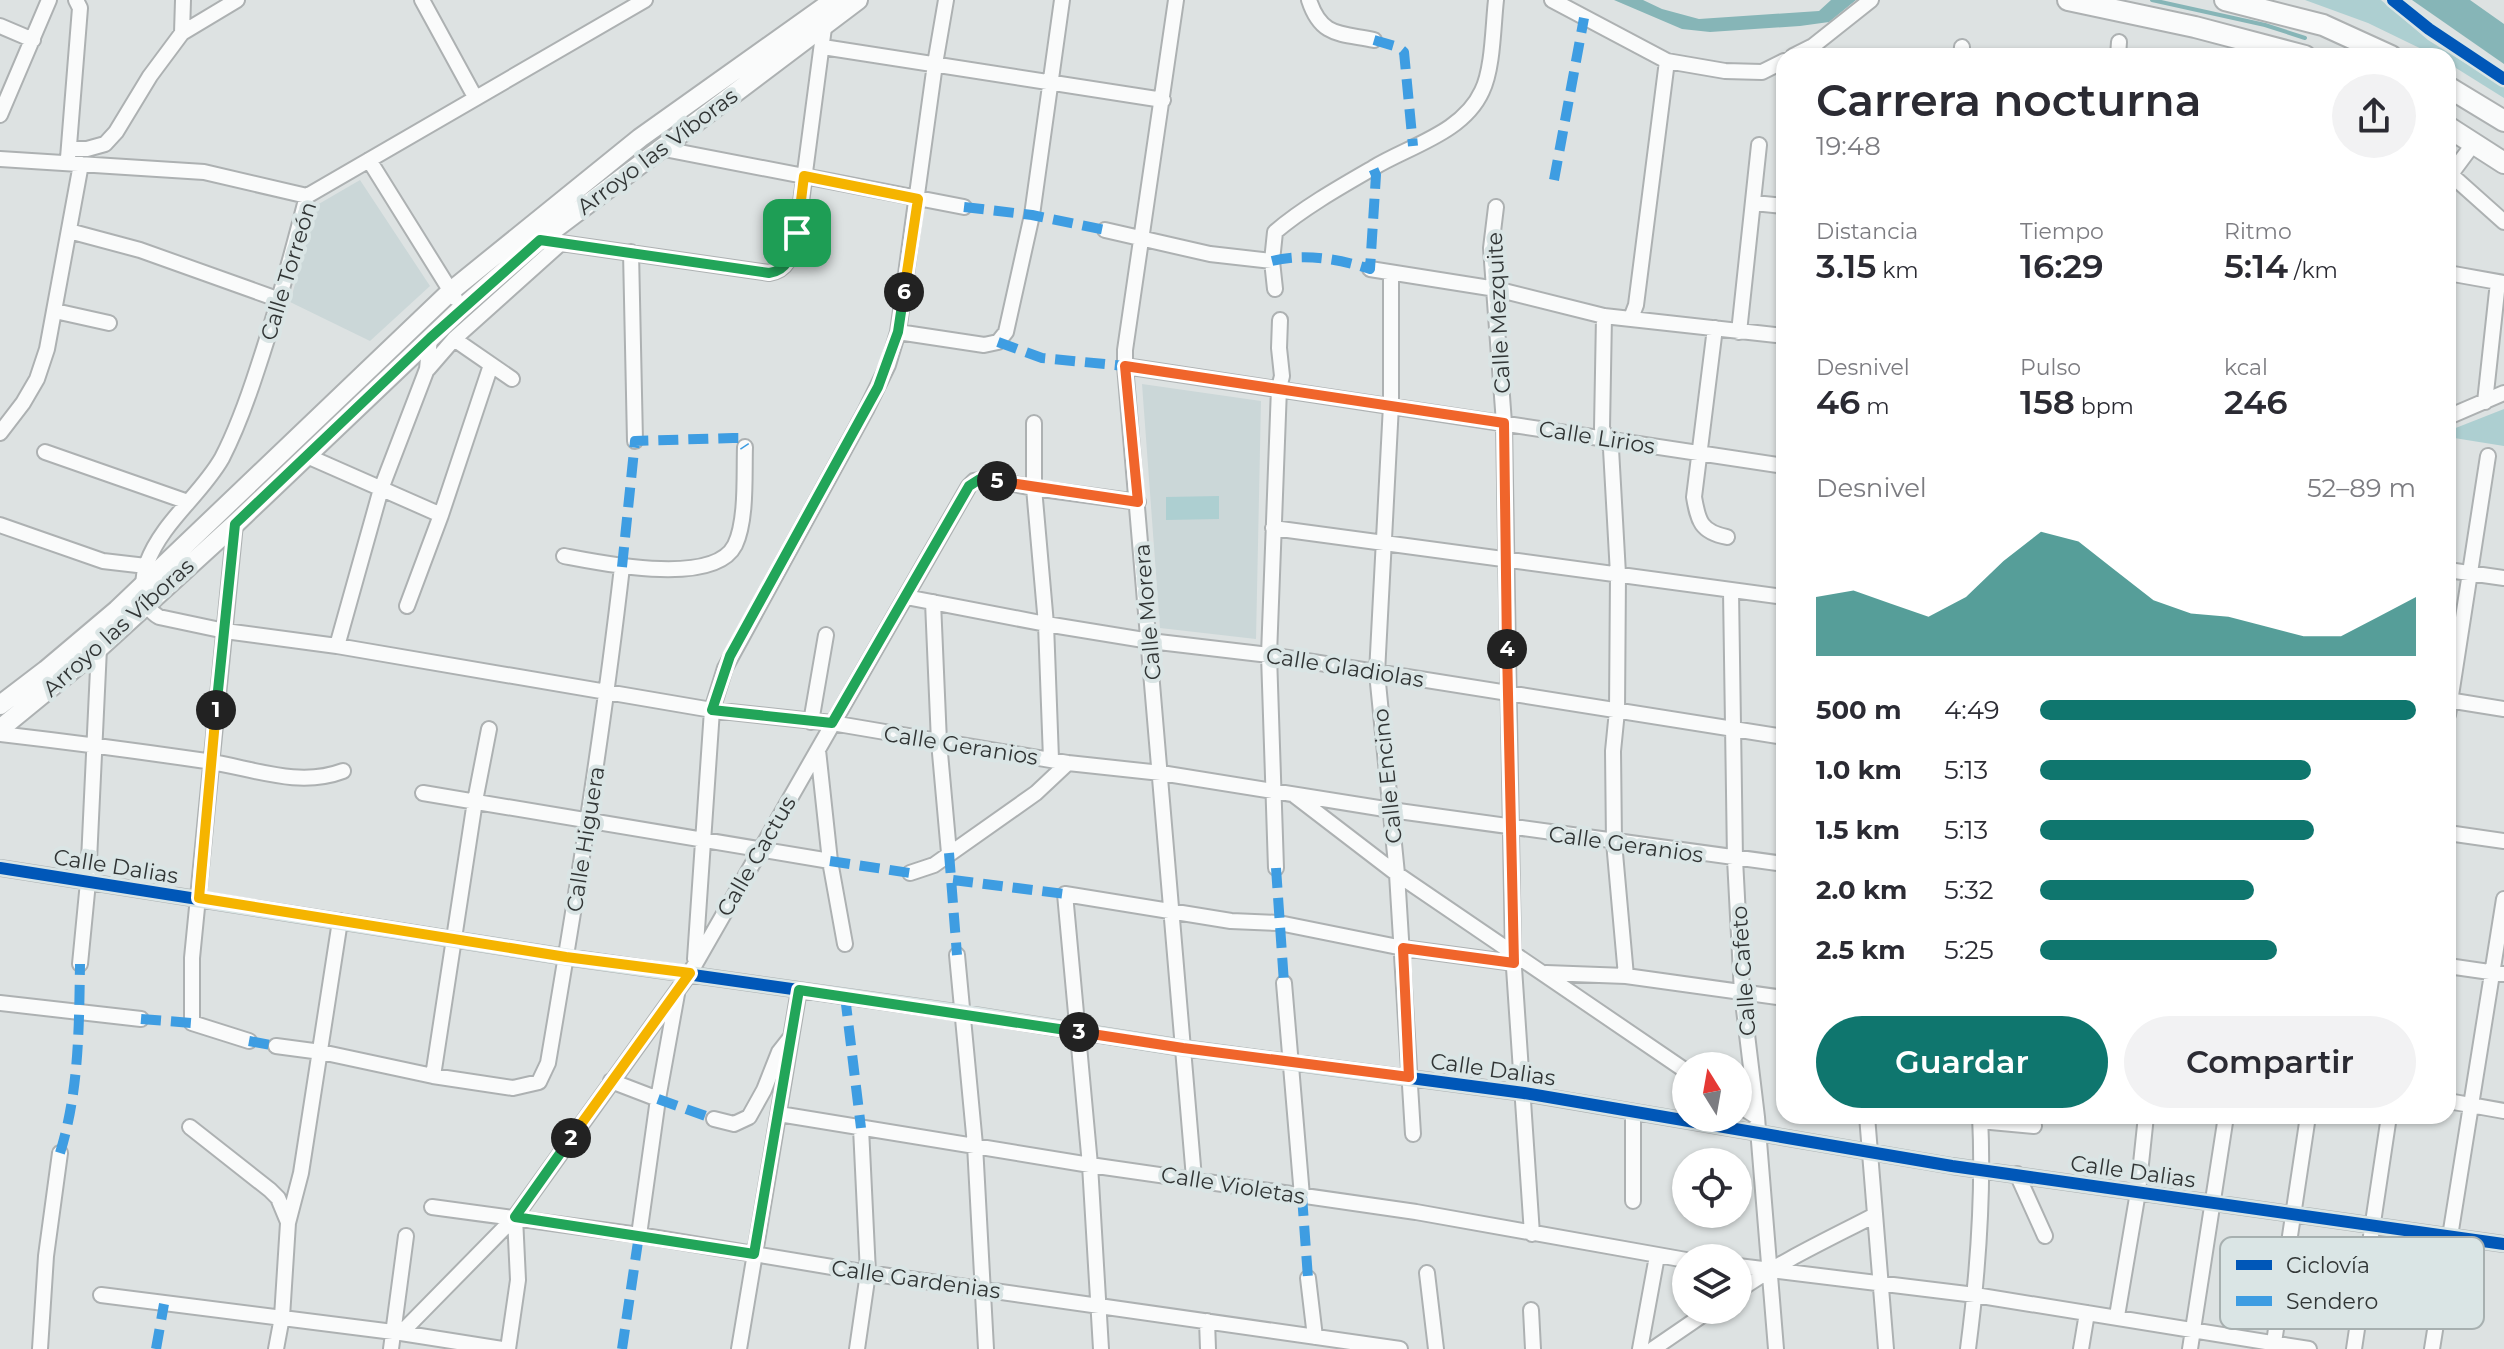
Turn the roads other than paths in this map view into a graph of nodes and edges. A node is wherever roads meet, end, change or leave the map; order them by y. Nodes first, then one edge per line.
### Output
1 (49, 0) edge
2 (76, 0) edge
3 (183, 0) edge
4 (237, 0) edge
5 (422, 0) edge
6 (645, 0) edge
7 (858, 0) edge
8 (946, 0) edge
9 (1062, 0) edge
10 (1176, 0) edge
11 (1309, 0) edge
12 (1496, 0) edge
13 (1552, 0) edge
14 (1871, 0) edge
15 (2068, 0) edge
16 (2225, 0) edge
17 (828, 10) edge
18 (0, 26) edge
19 (182, 33) junction
20 (33, 40) junction
21 (1374, 40) dead end
22 (823, 47) junction
23 (1809, 48) edge
24 (2260, 48) edge
25 (2373, 48) edge
26 (1667, 61) junction
27 (935, 64) junction
28 (1776, 65) edge
29 (1762, 72) junction
30 (1776, 73) edge
31 (1049, 82) junction
32 (2456, 92) edge
33 (475, 97) junction
34 (1163, 100) junction
35 (0, 115) edge
36 (2504, 121) edge
37 (2456, 132) edge
38 (2474, 143) junction
39 (1759, 145) dead end
40 (659, 148) junction
41 (0, 159) edge
42 (73, 159) junction
43 (369, 160) junction
44 (2504, 163) edge
45 (2456, 166) edge
46 (804, 176) junction
47 (2456, 181) edge
48 (307, 196) junction
49 (918, 199) junction
50 (1754, 203) junction
51 (1776, 205) edge
52 (964, 207) dead end
53 (1496, 207) dead end
54 (2504, 222) edge
55 (1105, 230) dead end
56 (69, 231) junction
57 (1140, 237) junction
58 (540, 240) junction
59 (560, 244) junction
60 (631, 252) junction
61 (1272, 261) junction
62 (1370, 269) dead end
63 (1391, 273) junction
64 (2456, 274) edge
65 (2501, 282) edge
66 (1275, 289) dead end
67 (1496, 289) junction
68 (451, 291) junction
69 (280, 300) junction
70 (462, 308) junction
71 (55, 311) junction
72 (1604, 316) junction
73 (1631, 318) junction
74 (1280, 320) dead end
75 (109, 323) dead end
76 (1715, 328) junction
77 (898, 332) junction
78 (1739, 332) junction
79 (1776, 335) edge
80 (430, 338) junction
81 (454, 339) junction
82 (491, 365) junction
83 (1125, 366) junction
84 (427, 369) junction
85 (512, 379) dead end
86 (1279, 388) junction
87 (2504, 393) edge
88 (2485, 402) junction
89 (1391, 405) junction
90 (2456, 414) edge
91 (1034, 423) dead end
92 (1504, 423) junction
93 (0, 433) edge
94 (1606, 438) junction
95 (635, 441) dead end
96 (745, 447) dead end
97 (45, 452) dead end
98 (1700, 453) junction
99 (307, 456) junction
100 (2488, 456) dead end
101 (1776, 465) edge
102 (1034, 488) junction
103 (381, 489) junction
104 (188, 502) junction
105 (1138, 502) junction
106 (441, 515) junction
107 (235, 524) junction
108 (0, 525) edge
109 (1273, 528) junction
110 (1727, 537) dead end
111 (1385, 542) junction
112 (564, 556) dead end
113 (1506, 560) junction
114 (622, 567) junction
115 (2456, 571) edge
116 (2468, 573) junction
117 (1618, 574) junction
118 (145, 575) junction
119 (2504, 578) edge
120 (1731, 591) junction
121 (1776, 596) edge
122 (906, 597) junction
123 (933, 602) junction
124 (145, 605) junction
125 (407, 606) dead end
126 (1046, 624) junction
127 (225, 631) junction
128 (826, 635) dead end
129 (1150, 641) junction
130 (337, 646) junction
131 (99, 648) junction
132 (1269, 655) junction
133 (2456, 656) edge
134 (1377, 673) junction
135 (1508, 691) junction
136 (608, 692) junction
137 (0, 705) edge
138 (2456, 706) edge
139 (2504, 709) edge
140 (712, 710) junction
141 (1617, 711) junction
142 (811, 722) junction
143 (832, 723) junction
144 (489, 729) dead end
145 (1731, 729) junction
146 (0, 734) edge
147 (1776, 736) edge
148 (939, 742) junction
149 (95, 746) junction
150 (818, 750) junction
151 (1051, 759) junction
152 (210, 762) junction
153 (1068, 763) junction
154 (343, 771) dead end
155 (1161, 773) junction
156 (1272, 790) junction
157 (423, 793) dead end
158 (1292, 794) junction
159 (475, 801) junction
160 (1391, 810) junction
161 (588, 820) junction
162 (1510, 827) junction
163 (2456, 834) edge
164 (702, 841) junction
165 (2504, 841) edge
166 (1614, 842) junction
167 (759, 849) junction
168 (949, 853) junction
169 (1735, 859) junction
170 (830, 861) junction
171 (1776, 863) edge
172 (0, 868) edge
173 (1276, 868) dead end
174 (910, 873) dead end
175 (1397, 874) junction
176 (88, 882) junction
177 (199, 898) junction
178 (2504, 899) edge
179 (1173, 910) junction
180 (340, 921) junction
181 (453, 938) junction
182 (845, 944) dead end
183 (1403, 948) junction
184 (957, 955) dead end
185 (566, 957) junction
186 (1513, 958) junction
187 (80, 964) dead end
188 (2456, 967) edge
189 (692, 968) junction
190 (1546, 973) junction
191 (2499, 973) edge
192 (1626, 976) junction
193 (1284, 983) dead end
194 (678, 989) junction
195 (799, 990) junction
196 (1742, 993) junction
197 (1776, 997) edge
198 (0, 1003) edge
199 (962, 1013) junction
200 (141, 1019) dead end
201 (1077, 1032) junction
202 (790, 1037) junction
203 (249, 1041) dead end
204 (276, 1046) dead end
205 (1183, 1048) junction
206 (321, 1052) junction
207 (1292, 1061) junction
208 (1672, 1062) edge
209 (433, 1076) junction
210 (1409, 1077) junction
211 (611, 1081) junction
212 (1524, 1093) junction
213 (658, 1099) junction
214 (2456, 1102) edge
215 (2472, 1105) junction
216 (2504, 1111) edge
217 (1633, 1113) junction
218 (779, 1114) junction
219 (714, 1119) dead end
220 (1752, 1119) edge
221 (1868, 1124) edge
222 (1980, 1124) edge
223 (2020, 1124) edge
224 (2145, 1124) edge
225 (2225, 1124) edge
226 (2307, 1124) edge
227 (2388, 1124) edge
228 (1758, 1125) junction
229 (2034, 1126) dead end
230 (190, 1127) dead end
231 (861, 1128) junction
232 (1413, 1134) dead end
233 (975, 1145) junction
234 (1870, 1150) junction
235 (60, 1153) dead end
236 (1090, 1165) junction
237 (1983, 1170) junction
238 (2017, 1174) junction
239 (1194, 1178) junction
240 (2138, 1192) junction
241 (1302, 1196) junction
242 (1633, 1201) dead end
243 (2214, 1203) junction
244 (432, 1207) dead end
245 (2293, 1212) junction
246 (1875, 1215) junction
247 (515, 1217) junction
248 (288, 1223) junction
249 (2372, 1226) junction
250 (1532, 1234) junction
251 (639, 1235) junction
252 (406, 1236) dead end
253 (2045, 1236) dead end
254 (2452, 1236) junction
255 (2289, 1237) edge
256 (2370, 1237) edge
257 (2458, 1237) edge
258 (2484, 1241) edge
259 (2504, 1244) edge
260 (754, 1254) junction
261 (1657, 1256) junction
262 (1672, 1258) edge
263 (1752, 1267) edge
264 (1769, 1269) junction
265 (868, 1273) junction
266 (1427, 1273) dead end
267 (1308, 1278) dead end
268 (1752, 1281) edge
269 (1881, 1282) junction
270 (983, 1288) junction
271 (101, 1295) dead end
272 (1975, 1295) junction
273 (1098, 1305) junction
274 (1531, 1310) dead end
275 (2087, 1313) junction
276 (2117, 1316) junction
277 (282, 1317) junction
278 (1207, 1321) junction
279 (1690, 1324) edge
280 (2193, 1329) junction
281 (2357, 1329) edge
282 (2436, 1329) edge
283 (397, 1333) junction
284 (1315, 1337) junction
285 (2273, 1346) edge
286 (40, 1349) edge
287 (276, 1349) edge
288 (391, 1349) edge
289 (505, 1349) edge
290 (739, 1349) edge
291 (857, 1349) edge
292 (986, 1349) edge
293 (1101, 1349) edge
294 (1208, 1349) edge
295 (1400, 1349) edge
296 (1436, 1349) edge
297 (1533, 1349) edge
298 (1640, 1349) edge
299 (1653, 1349) edge
300 (1776, 1349) edge
301 (1886, 1349) edge
302 (1968, 1349) edge
303 (2081, 1349) edge
304 (2190, 1349) edge
305 (2309, 1349) edge
306 (2354, 1349) edge
307 (2432, 1349) edge

1 - 20 street
2 - 42 street
3 - 19 street
4 - 19 street
5 - 33 street
6 - 33 street, Calle Torreón
7 - 17 main road, Arroyo las Víboras
8 - 27 street
9 - 31 street
10 - 34 street, Calle Morera
11 - 21 street
12 - 61 street
13 - 26 street
14 - 23 street
15 - 24 highway
16 - 25 highway
17 - 22 street
17 - 40 main road, Arroyo las Víboras
17 - 68 main road, Arroyo las Víboras
18 - 20 street
19 - 42 street
20 - 35 street
22 - 27 street
22 - 46 street
26 - 29 street
26 - 73 street
27 - 31 street
27 - 49 street
28 - 29 street
29 - 30 street
31 - 34 street
31 - 77 street
32 - 36 highway
33 - 43 street, Calle Torreón
34 - 57 street, Calle Morera
37 - 38 highway
38 - 44 highway
38 - 45 street
39 - 50 street
40 - 46 street
40 - 58 main road, Arroyo las Víboras
41 - 42 street
42 - 48 street
42 - 56 street
43 - 48 street, Calle Torreón
43 - 68 street
46 - 49 street
46 - 60 street
47 - 54 street
48 - 69 street, Calle Torreón
49 - 52 street
49 - 77 street
50 - 51 street
50 - 78 street
53 - 67 street, Calle Mezquite
55 - 57 street
56 - 69 street
56 - 71 street
57 - 61 street
57 - 83 street, Calle Morera
58 - 59 street
58 - 70 main road, Arroyo las Víboras
59 - 60 street
59 - 81 street
60 - 95 street
61 - 66 street
62 - 63 street
63 - 67 street
63 - 89 street, Calle Encino
64 - 65 street
65 - 88 street
67 - 72 street
67 - 92 street, Calle Mezquite
68 - 70 street
68 - 118 main road, Arroyo las Víboras
69 - 104 street, Calle Torreón
70 - 80 main road, Arroyo las Víboras
71 - 75 street
71 - 93 street
72 - 73 street
72 - 94 street
73 - 76 street
74 - 86 street
76 - 78 street
76 - 98 street
77 - 140 street
78 - 79 street
80 - 84 street
80 - 99 main road, Arroyo las Víboras
81 - 82 street
81 - 84 street
82 - 85 street
82 - 106 street
83 - 86 street, Calle Lirios
83 - 105 street, Calle Morera
84 - 103 street
86 - 89 street, Calle Lirios
86 - 109 street
87 - 88 street
88 - 90 street
89 - 92 street, Calle Lirios
89 - 111 street, Calle Encino
91 - 102 street
92 - 94 street, Calle Lirios
92 - 113 street, Calle Mezquite
94 - 98 street, Calle Lirios
94 - 117 street
96 - 114 street
97 - 104 street
98 - 101 street, Calle Lirios
98 - 110 street
99 - 103 street
99 - 107 main road, Arroyo las Víboras
100 - 116 street
102 - 105 street
102 - 122 street, Calle Cactus
102 - 126 street
103 - 106 street
103 - 130 street
104 - 118 street, Calle Torreón
105 - 129 street, Calle Morera
106 - 125 street
107 - 124 main road, Arroyo las Víboras
107 - 127 street
108 - 118 street
109 - 111 street
109 - 132 street
111 - 113 street
111 - 134 street, Calle Encino
112 - 114 street
113 - 117 street
113 - 135 street, Calle Mezquite
114 - 136 street, Calle Higuera
115 - 116 street
116 - 119 street
116 - 133 street
117 - 120 street
117 - 141 street
118 - 124 street
118 - 137 main road, Arroyo las Víboras
120 - 121 street
120 - 145 street, Calle Cafeto
122 - 123 street, Calle Gladiolas
122 - 143 street, Calle Cactus
123 - 126 street, Calle Gladiolas
123 - 148 street
124 - 127 street, Calle Geranios
124 - 131 main road, Arroyo las Víboras
126 - 129 street, Calle Gladiolas
126 - 151 street
127 - 130 street, Calle Geranios
127 - 152 street
128 - 142 street
129 - 132 street, Calle Gladiolas
129 - 155 street, Calle Morera
130 - 136 street, Calle Geranios
131 - 146 main road, Arroyo las Víboras
131 - 149 street
132 - 134 street, Calle Gladiolas
132 - 156 street
134 - 135 street, Calle Gladiolas
134 - 160 street, Calle Encino
135 - 141 street, Calle Gladiolas
135 - 162 street, Calle Mezquite
136 - 140 street, Calle Geranios
136 - 161 street, Calle Higuera
138 - 139 street
140 - 142 street, Calle Geranios
140 - 164 street
141 - 145 street, Calle Gladiolas
141 - 166 street
142 - 143 street, Calle Geranios
143 - 148 street, Calle Geranios
143 - 150 street, Calle Cactus
144 - 159 street
145 - 147 street, Calle Gladiolas
145 - 169 street, Calle Cafeto
146 - 149 street
148 - 151 street, Calle Geranios
148 - 168 street
149 - 152 street
149 - 176 street
150 - 167 street, Calle Cactus
150 - 170 street
151 - 153 street, Calle Geranios
152 - 154 street
152 - 177 street
153 - 155 street, Calle Geranios
153 - 168 street
155 - 156 street, Calle Geranios
155 - 179 street, Calle Morera
156 - 158 street, Calle Geranios
156 - 173 street
157 - 159 street
158 - 160 street, Calle Geranios
158 - 175 street
159 - 161 street
159 - 181 street
160 - 162 street, Calle Geranios
160 - 175 street, Calle Encino
161 - 164 street
161 - 185 street, Calle Higuera
162 - 166 street, Calle Geranios
162 - 186 street, Calle Mezquite
163 - 165 street
164 - 167 street
164 - 189 street
166 - 169 street, Calle Geranios
166 - 192 street
167 - 170 street
167 - 189 street, Calle Cactus
168 - 174 street
169 - 171 street, Calle Geranios
169 - 196 street, Calle Cafeto
170 - 182 street
172 - 176 street, Calle Dalias
175 - 183 street, Calle Encino
175 - 186 street
176 - 177 street, Calle Dalias
176 - 187 street
177 - 180 street, Calle Dalias
177 - 203 street
178 - 191 street
179 - 183 street
179 - 201 street
179 - 205 street, Calle Morera
180 - 181 street, Calle Dalias
180 - 206 street
181 - 185 street, Calle Dalias
181 - 209 street
183 - 186 street
183 - 210 street, Calle Encino
184 - 199 street
185 - 189 street, Calle Dalias
185 - 209 street, Calle Higuera
186 - 190 street
186 - 212 street, Calle Mezquite
188 - 191 street
189 - 194 street, Calle Cactus
189 - 195 street, Calle Dalias
190 - 192 street
190 - 208 street
191 - 215 street
192 - 196 street
193 - 207 street
194 - 211 street, Calle Cactus
194 - 213 street
195 - 199 street, Calle Dalias
195 - 202 street
196 - 197 street
196 - 228 street, Calle Cafeto
198 - 200 street
199 - 201 street, Calle Dalias
199 - 233 street
201 - 205 street, Calle Dalias
201 - 236 street
202 - 218 street
202 - 219 street
204 - 206 street
205 - 207 street, Calle Dalias
205 - 239 street, Calle Morera
206 - 209 street
206 - 248 street
207 - 210 street, Calle Dalias
207 - 241 street
210 - 212 street, Calle Dalias
210 - 232 street, Calle Encino
211 - 213 street
211 - 247 street, Calle Cactus
212 - 217 street, Calle Dalias
212 - 250 street, Calle Mezquite
213 - 251 street
214 - 215 street
215 - 216 street
215 - 254 street
217 - 228 street, Calle Dalias
217 - 242 street
218 - 231 street, Calle Violetas
218 - 260 street
220 - 228 street
221 - 234 street
222 - 237 street
223 - 229 street
224 - 240 street
225 - 243 street
226 - 245 street
227 - 249 street
228 - 234 street, Calle Dalias
228 - 264 street, Calle Cafeto
230 - 248 street
231 - 233 street, Calle Violetas
231 - 265 street
233 - 236 street, Calle Violetas
233 - 270 street
234 - 237 street, Calle Dalias
234 - 246 street
235 - 286 street
236 - 239 street, Calle Violetas
236 - 273 street
237 - 238 street, Calle Dalias
237 - 272 street
238 - 240 street, Calle Dalias
238 - 253 street
239 - 241 street, Calle Violetas
240 - 243 street, Calle Dalias
240 - 276 street
241 - 250 street, Calle Violetas
243 - 245 street, Calle Dalias
243 - 280 street
244 - 247 street, Calle Gardenias
245 - 249 street, Calle Dalias
245 - 255 street
246 - 264 street
246 - 269 street
247 - 251 street, Calle Gardenias
247 - 283 street, Calle Cactus
247 - 289 street
248 - 277 street
249 - 254 street, Calle Dalias
249 - 256 street
250 - 261 street, Calle Violetas
251 - 260 street, Calle Gardenias
252 - 283 street
254 - 257 street, Calle Dalias
258 - 259 street, Calle Dalias
260 - 265 street, Calle Gardenias
260 - 290 street
261 - 262 street, Calle Violetas
261 - 298 street
263 - 264 street
264 - 268 street
264 - 269 street
264 - 300 street, Calle Cafeto
265 - 270 street, Calle Gardenias
265 - 291 street
266 - 296 street
267 - 284 street
269 - 272 street
269 - 301 street
270 - 273 street, Calle Gardenias
270 - 292 street
271 - 277 street
272 - 275 street
272 - 302 street
273 - 278 street, Calle Gardenias
273 - 293 street
274 - 297 street
275 - 276 street
275 - 303 street
276 - 280 street
277 - 283 street
277 - 287 street
278 - 284 street, Calle Gardenias
278 - 294 street
279 - 299 street
280 - 285 street
280 - 304 street
281 - 306 street
282 - 307 street
283 - 288 street
283 - 289 street
284 - 295 street, Calle Gardenias
285 - 305 street

